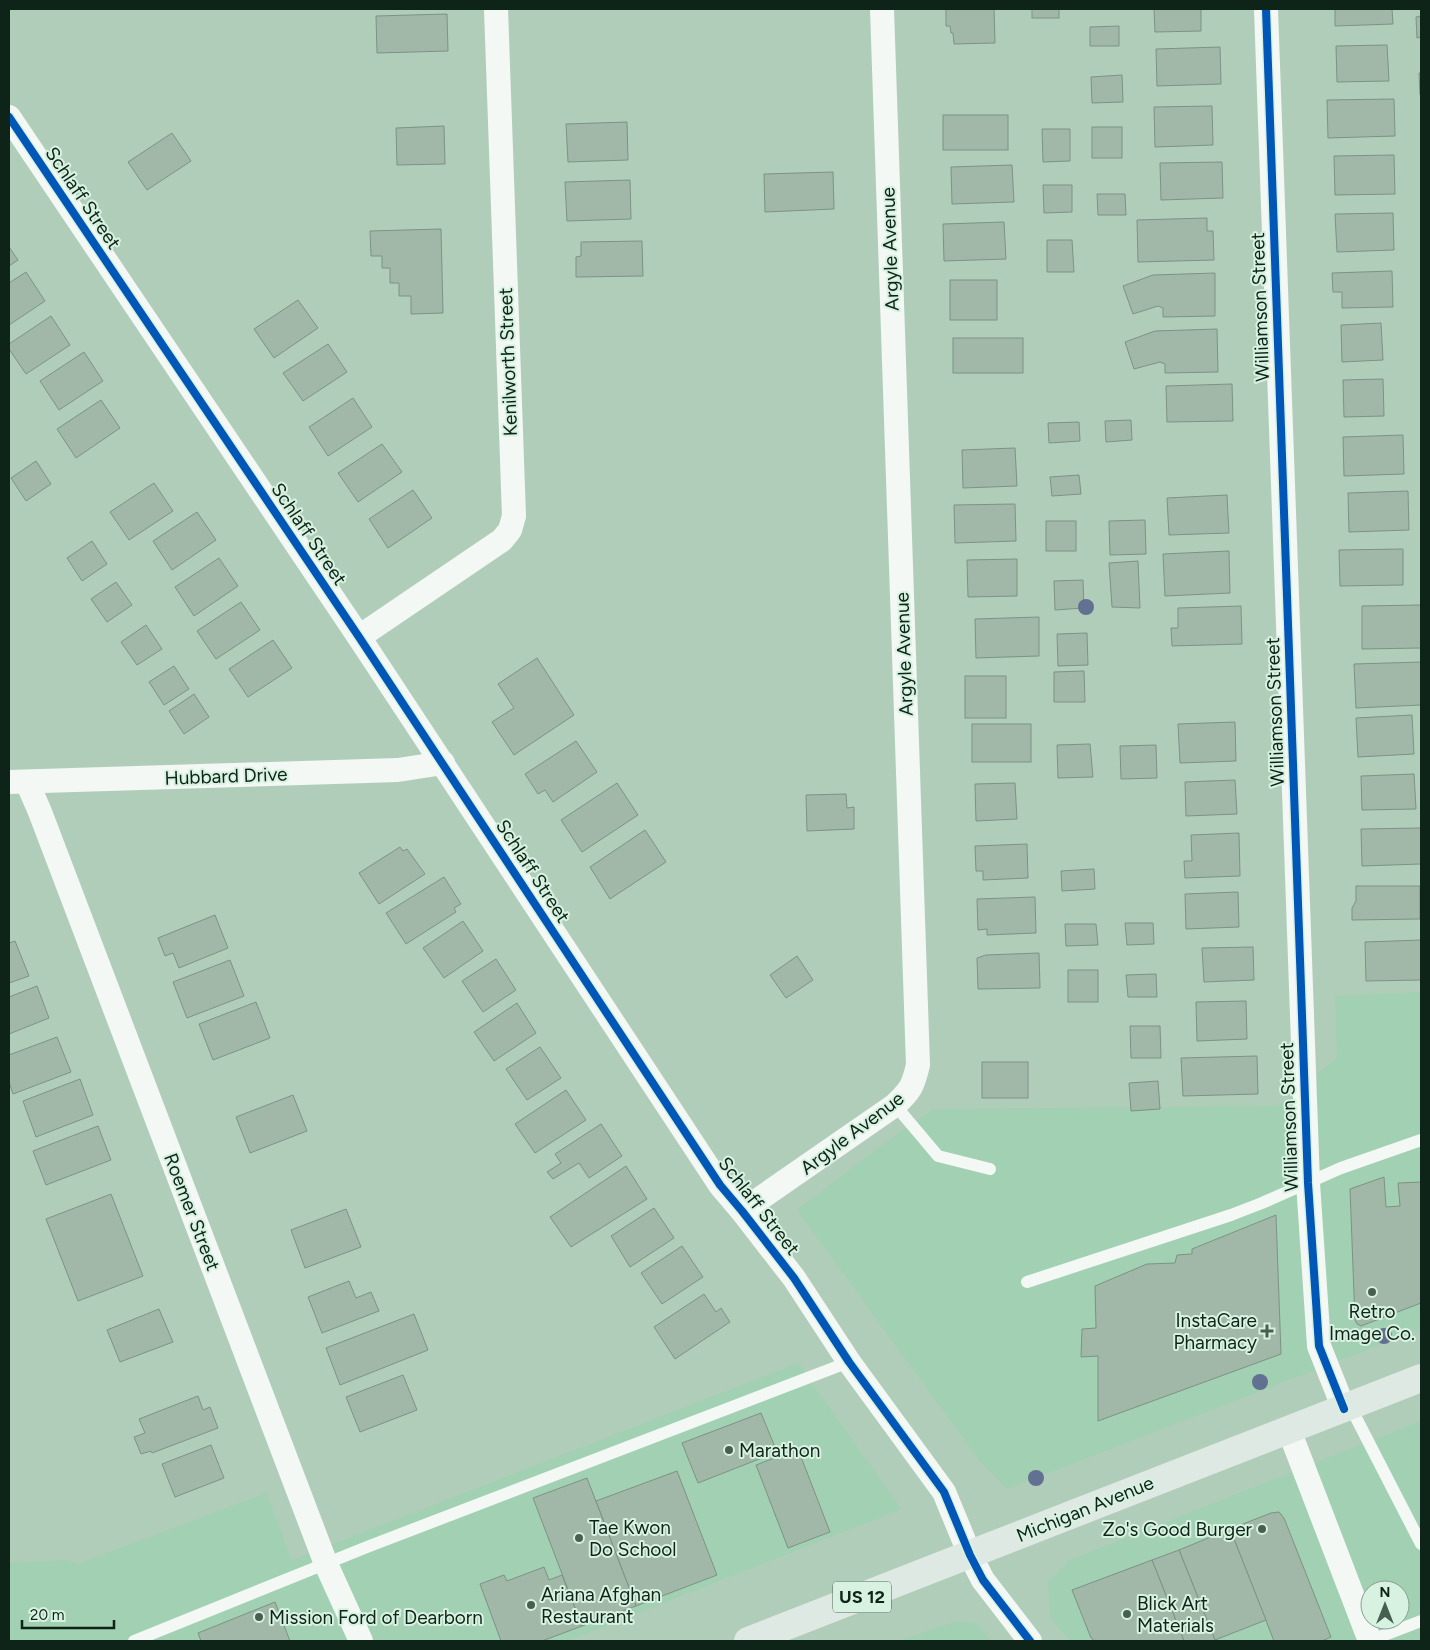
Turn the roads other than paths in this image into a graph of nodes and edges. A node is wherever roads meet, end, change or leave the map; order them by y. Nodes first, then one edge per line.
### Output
1 (496, 9) edge
2 (882, 9) edge
3 (1266, 9) edge
4 (9, 117) edge
5 (359, 637) junction
6 (443, 763) junction
7 (18, 782) edge
8 (895, 1105) junction
9 (1421, 1140) edge
10 (990, 1169) dead end
11 (1308, 1183) junction
12 (742, 1211) junction
13 (1027, 1282) dead end
14 (849, 1362) junction
15 (1421, 1378) edge
16 (1347, 1407) junction
17 (1289, 1430) junction
18 (1421, 1544) edge
19 (970, 1555) junction
20 (326, 1564) junction
21 (1421, 1621) edge
22 (158, 1637) edge
23 (134, 1641) edge
24 (361, 1641) edge
25 (748, 1641) edge
26 (1030, 1641) edge
27 (1369, 1641) edge

1 - 5 street, Kenilworth Street
2 - 8 street, Argyle Avenue
3 - 11 street, Williamson Street
4 - 5 street, Schlaff Street
5 - 6 street, Schlaff Street
6 - 7 street, Hubbard Drive
6 - 12 street, Schlaff Street
7 - 20 street, Roemer Street
8 - 10 lane
8 - 12 street, Argyle Avenue
9 - 11 lane
11 - 13 lane
11 - 16 street, Williamson Street
12 - 14 street, Schlaff Street
14 - 19 street, Schlaff Street
14 - 20 lane
15 - 16 main road, Michigan Avenue / US 12
16 - 17 main road, Michigan Avenue / US 12
16 - 18 lane
17 - 19 main road, Michigan Avenue / US 12
17 - 27 street
19 - 25 main road, Michigan Avenue / US 12
19 - 26 street, Schlaff Street
20 - 22 lane
20 - 24 street, Roemer Street
21 - 27 lane
22 - 23 lane

